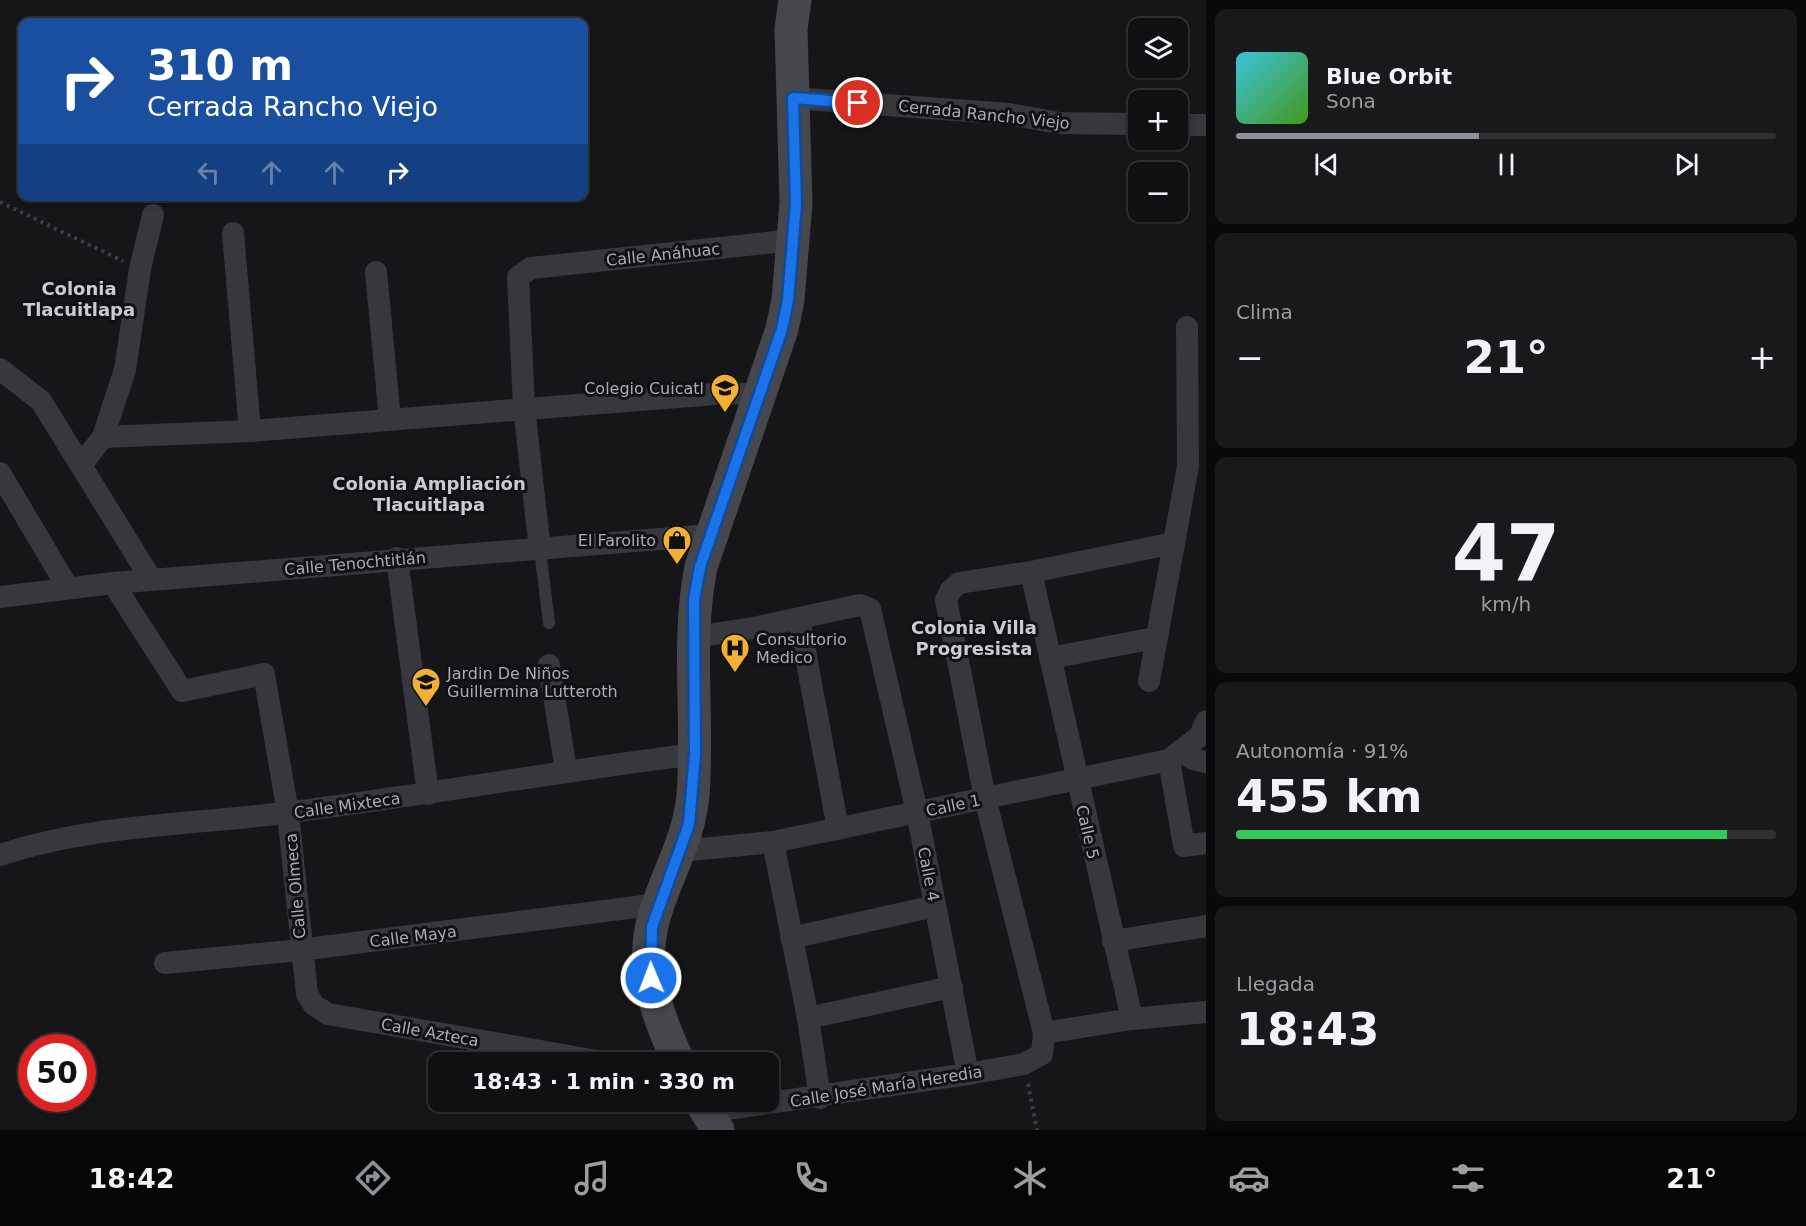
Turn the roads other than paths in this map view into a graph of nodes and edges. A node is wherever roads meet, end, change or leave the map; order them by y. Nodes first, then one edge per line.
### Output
1 (795, 0) edge
2 (793, 98) junction
3 (1128, 124) edge
4 (1188, 125) edge
5 (1206, 125) edge
6 (153, 215) dead end
7 (233, 233) dead end
8 (794, 240) junction
9 (376, 272) dead end
10 (1187, 327) dead end
11 (0, 369) edge
12 (760, 395) junction
13 (524, 408) junction
14 (390, 419) junction
15 (250, 431) junction
16 (103, 437) junction
17 (82, 464) junction
18 (0, 473) edge
19 (710, 535) junction
20 (1174, 543) junction
21 (540, 550) junction
22 (397, 558) junction
23 (1031, 572) junction
24 (151, 579) junction
25 (113, 583) junction
26 (68, 588) junction
27 (0, 597) edge
28 (799, 619) junction
29 (549, 623) dead end
30 (694, 637) junction
31 (1155, 638) junction
32 (1050, 658) junction
33 (549, 665) dead end
34 (1149, 681) dead end
35 (1206, 721) edge
36 (695, 754) junction
37 (1175, 756) junction
38 (1206, 762) edge
39 (566, 770) junction
40 (1076, 779) junction
41 (428, 794) junction
42 (985, 798) junction
43 (917, 812) junction
44 (288, 813) junction
45 (838, 829) junction
46 (773, 842) junction
47 (1195, 845) edge
48 (681, 851) junction
49 (0, 855) edge
50 (659, 904) junction
51 (935, 906) junction
52 (1206, 927) edge
53 (791, 938) junction
54 (1113, 942) junction
55 (300, 950) junction
56 (165, 963) dead end
57 (952, 987) junction
58 (1206, 1012) edge
59 (328, 1014) joint
60 (808, 1018) junction
61 (1132, 1019) junction
62 (1044, 1033) junction
63 (546, 1052) edge
64 (674, 1052) edge
65 (968, 1074) junction
66 (820, 1098) junction
67 (709, 1114) edge

1 - 2 main road
2 - 3 street, Cerrada Rancho Viejo
2 - 8 main road
4 - 5 street
6 - 16 street
7 - 15 street
8 - 12 main road
8 - 13 street, Calle Anáhuac
9 - 14 street
10 - 20 street
11 - 17 street
12 - 13 street
12 - 19 main road
13 - 14 street
13 - 21 street
14 - 15 street
15 - 16 street
16 - 17 street
17 - 24 street
18 - 26 street
19 - 21 street, Calle Tenochtitlán
19 - 30 main road
20 - 23 street
20 - 31 street
21 - 22 street, Calle Tenochtitlán
21 - 29 lane
22 - 24 street, Calle Tenochtitlán
22 - 41 street
23 - 32 street, Calle 5
23 - 42 street
24 - 25 street, Calle Tenochtitlán
25 - 26 street, Calle Tenochtitlán
25 - 44 street, Calle Olmeca
26 - 27 street, Calle Tenochtitlán
28 - 30 street
28 - 43 street, Calle 4
28 - 45 street
30 - 36 main road
31 - 32 street
31 - 34 street
32 - 40 street, Calle 5
33 - 39 street
35 - 37 street
36 - 39 street, Calle Mixteca
36 - 48 main road
37 - 38 street
37 - 40 street, Calle 1
37 - 47 street
39 - 41 street, Calle Mixteca
40 - 42 street, Calle 1
40 - 54 street, Calle 5
41 - 44 street, Calle Mixteca
42 - 43 street, Calle 1
42 - 62 street
43 - 45 street, Calle 1
43 - 51 street, Calle 4
44 - 49 street, Calle Mixteca
44 - 55 street, Calle Olmeca
45 - 46 street, Calle 1
46 - 48 street, Calle 1
46 - 53 street
48 - 50 main road
50 - 55 street, Calle Maya
50 - 64 main road
51 - 53 street
51 - 57 street, Calle 4
52 - 54 street
53 - 60 street
54 - 61 street, Calle 5
55 - 56 street, Calle Maya
55 - 59 street, Calle Olmeca
57 - 60 street
57 - 65 street, Calle 4
58 - 61 street
59 - 63 street, Calle Azteca
60 - 66 street
61 - 62 street
62 - 65 street, Calle José María Heredia
65 - 66 street, Calle José María Heredia
66 - 67 street, Calle José María Heredia

